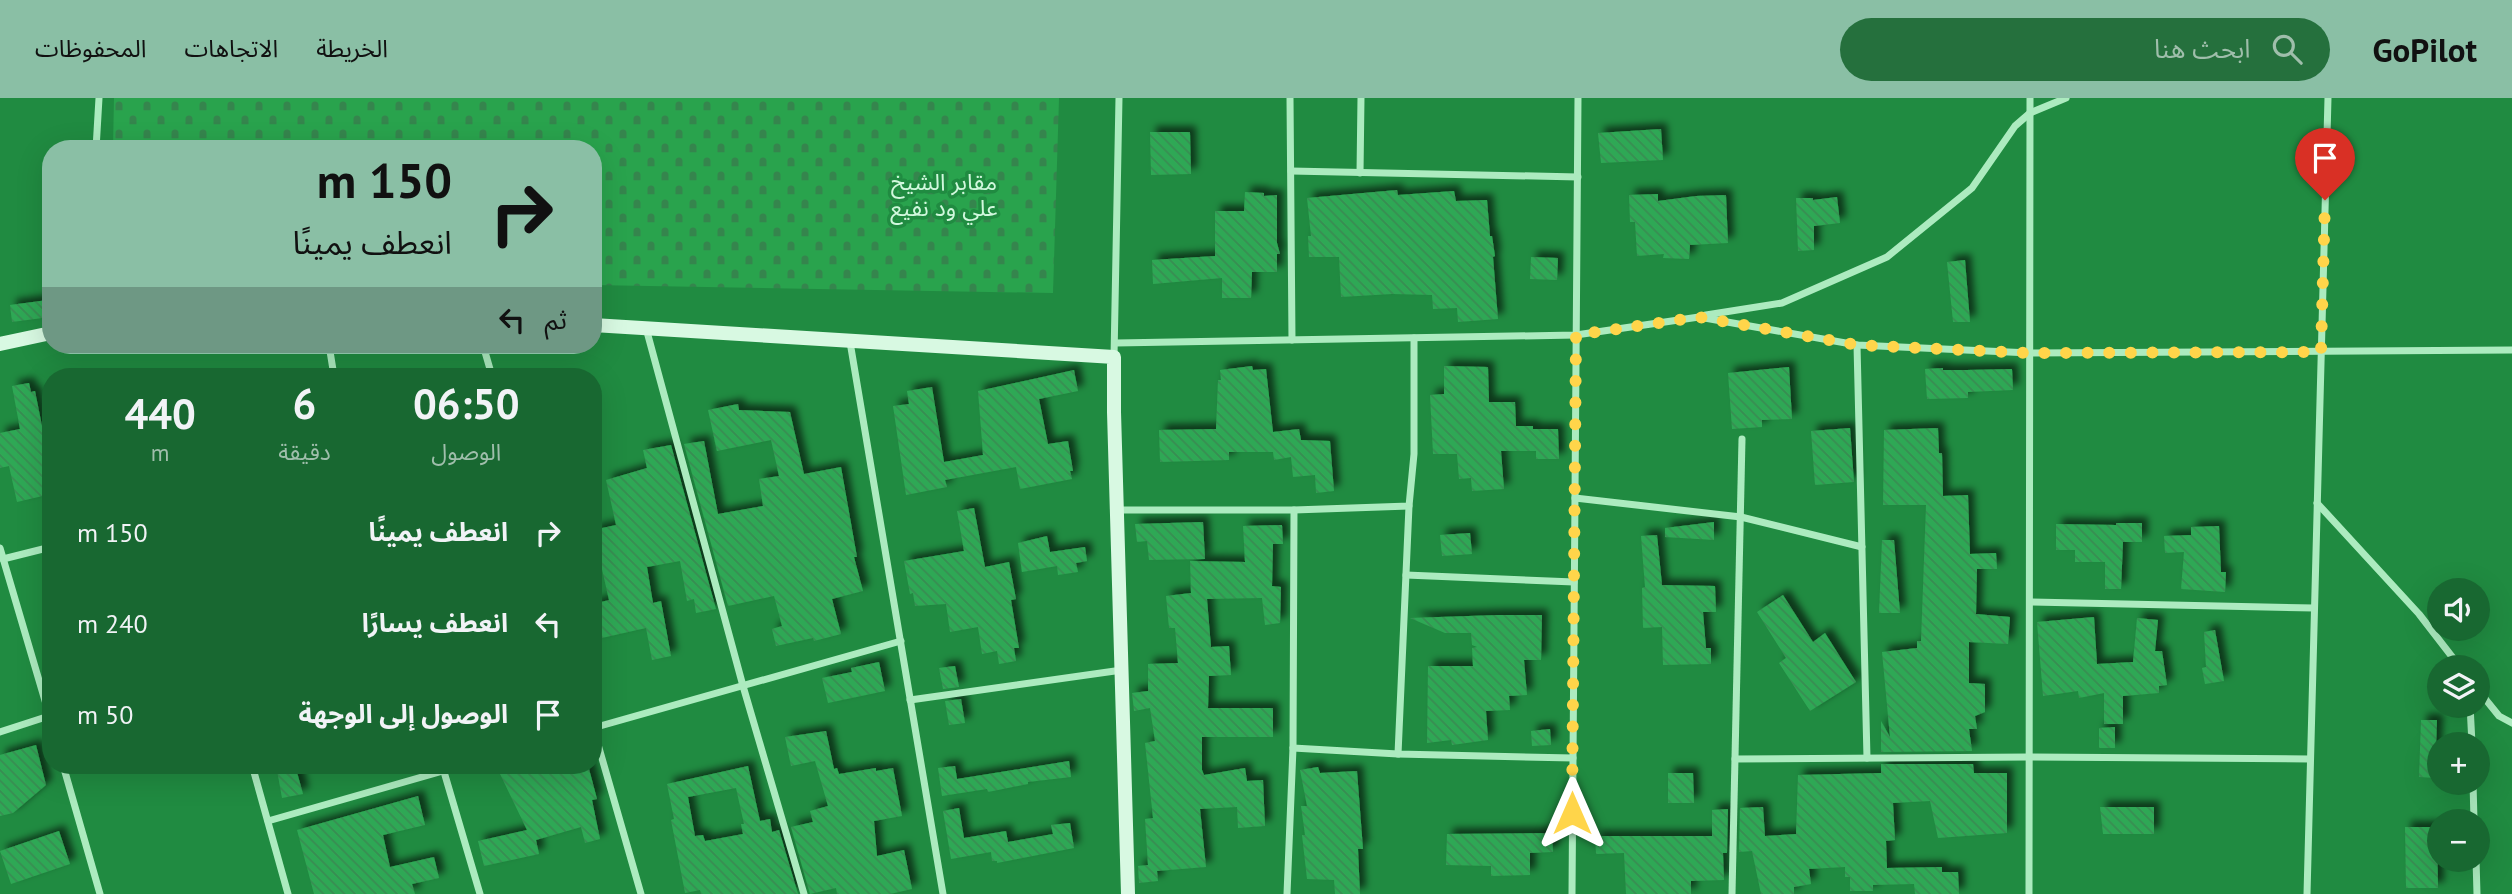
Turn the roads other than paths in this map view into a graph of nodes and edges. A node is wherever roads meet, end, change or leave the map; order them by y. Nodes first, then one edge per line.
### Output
1 (99, 98) edge
2 (1119, 98) edge
3 (1290, 98) edge
4 (1361, 98) edge
5 (1578, 98) edge
6 (2030, 98) edge
7 (2066, 98) edge
8 (2328, 98) edge
9 (2030, 113) junction
10 (97, 140) edge
11 (1291, 171) junction
12 (1360, 173) junction
13 (1578, 177) junction
14 (1699, 317) junction
15 (602, 325) edge
16 (646, 327) junction
17 (42, 335) edge
18 (1576, 335) junction
19 (1414, 338) junction
20 (1292, 340) junction
21 (850, 342) junction
22 (0, 344) edge
23 (1857, 345) junction
24 (1115, 350) junction
25 (2512, 350) edge
26 (2321, 352) junction
27 (2030, 353) junction
28 (1742, 439) dead end
29 (1575, 498) junction
30 (2317, 503) junction
31 (1409, 506) junction
32 (1117, 510) junction
33 (1294, 510) junction
34 (1741, 517) junction
35 (1862, 547) junction
36 (0, 548) edge
37 (42, 549) edge
38 (4, 559) junction
39 (1406, 575) junction
40 (1574, 582) junction
41 (2030, 603) junction
42 (2314, 608) junction
43 (901, 641) junction
44 (2450, 655) edge
45 (1122, 670) junction
46 (743, 686) junction
47 (42, 691) edge
48 (910, 700) junction
49 (2490, 705) edge
50 (42, 721) edge
51 (2512, 723) edge
52 (602, 725) edge
53 (0, 732) edge
54 (1293, 748) junction
55 (1398, 754) junction
56 (2029, 757) junction
57 (1573, 758) junction
58 (1867, 758) junction
59 (602, 759) edge
60 (1735, 759) junction
61 (2310, 759) junction
62 (66, 774) edge
63 (255, 774) edge
64 (423, 774) edge
65 (445, 774) edge
66 (268, 821) junction
67 (2476, 872) edge
68 (100, 894) edge
69 (288, 894) edge
70 (480, 894) edge
71 (641, 894) edge
72 (804, 894) edge
73 (943, 894) edge
74 (1128, 894) edge
75 (1287, 894) edge
76 (1572, 894) edge
77 (1732, 894) edge
78 (2029, 894) edge
79 (2307, 894) edge
80 (2477, 894) edge

1 - 10 street
2 - 24 street
3 - 11 street
4 - 12 street
5 - 13 street
6 - 9 street
7 - 9 street
8 - 26 street
9 - 14 street
9 - 27 street
11 - 12 street
11 - 20 street
12 - 13 street
13 - 18 street
14 - 18 street
14 - 23 street
15 - 16 street
16 - 21 street
16 - 46 street
17 - 22 street
18 - 19 street
18 - 29 street
19 - 20 street
19 - 31 street
20 - 24 street
21 - 24 street
21 - 43 street
23 - 27 street
23 - 35 street
24 - 32 street
25 - 26 street
26 - 27 street
26 - 30 street
27 - 41 street
28 - 34 street
29 - 34 street
29 - 40 street
30 - 42 street
30 - 44 street
31 - 33 street
31 - 39 street
32 - 33 street
32 - 45 street
33 - 54 street
34 - 35 street
34 - 60 street
35 - 58 street
36 - 38 street
37 - 38 street
38 - 47 street
39 - 40 street
39 - 55 street
40 - 57 street
41 - 42 street
41 - 56 street
42 - 61 street
43 - 46 street
43 - 48 street
45 - 48 street
45 - 74 street
46 - 52 street
46 - 72 street
48 - 73 street
49 - 51 street
50 - 53 street
54 - 55 street
54 - 75 street
55 - 57 street
56 - 58 street
56 - 61 street
56 - 78 street
57 - 76 street
58 - 60 street
59 - 71 street
60 - 77 street
61 - 79 street
62 - 68 street
63 - 66 street
64 - 66 street
65 - 70 street
66 - 69 street
67 - 80 street

